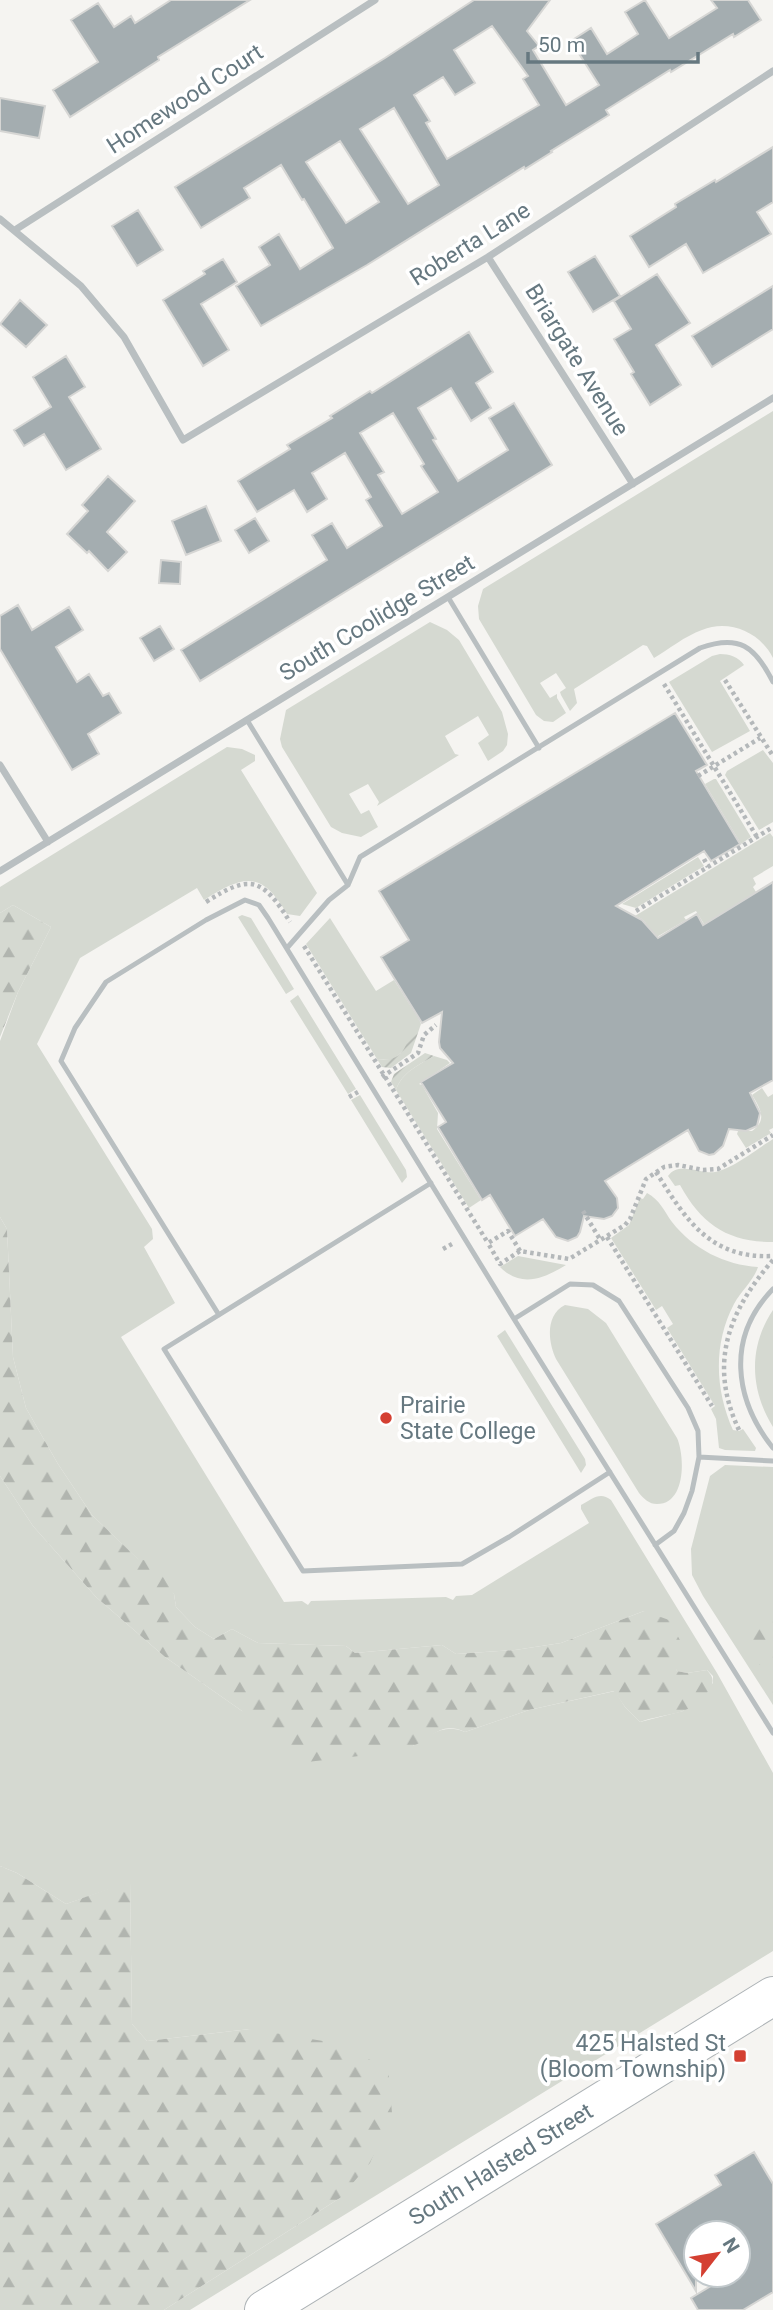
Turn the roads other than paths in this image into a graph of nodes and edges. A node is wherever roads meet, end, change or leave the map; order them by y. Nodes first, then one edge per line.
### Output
1 (375, 0) edge
2 (773, 71) edge
3 (0, 219) edge
4 (15, 230) junction
5 (488, 257) junction
6 (773, 398) edge
7 (633, 484) junction
8 (448, 597) junction
9 (773, 682) edge
10 (247, 720) junction
11 (539, 748) junction
12 (0, 765) edge
13 (48, 842) junction
14 (0, 871) edge
15 (348, 885) junction
16 (287, 948) junction
17 (431, 1183) junction
18 (773, 1289) edge
19 (219, 1315) junction
20 (514, 1319) junction
21 (773, 1448) edge
22 (699, 1457) junction
23 (773, 1461) edge
24 (610, 1472) junction
25 (655, 1545) junction
26 (773, 1733) edge
27 (773, 1996) edge
28 (264, 2310) edge

1 - 4 street, Homewood Court
2 - 5 street, Roberta Lane
3 - 4 street
4 - 5 street, Roberta Lane
5 - 7 street, Briargate Avenue
6 - 7 street, South Coolidge Street
7 - 8 street, South Coolidge Street
8 - 10 street, South Coolidge Street
8 - 11 lane
9 - 11 lane
10 - 13 street, South Coolidge Street
10 - 15 lane
11 - 15 lane
12 - 13 street
13 - 14 street, South Coolidge Street
15 - 16 lane
16 - 17 lane
16 - 19 lane
17 - 19 lane
17 - 20 lane
18 - 21 lane
19 - 24 lane
20 - 22 lane
20 - 24 lane
22 - 23 lane
22 - 25 lane
24 - 25 lane
25 - 26 lane
27 - 28 main road, South Halsted Street

